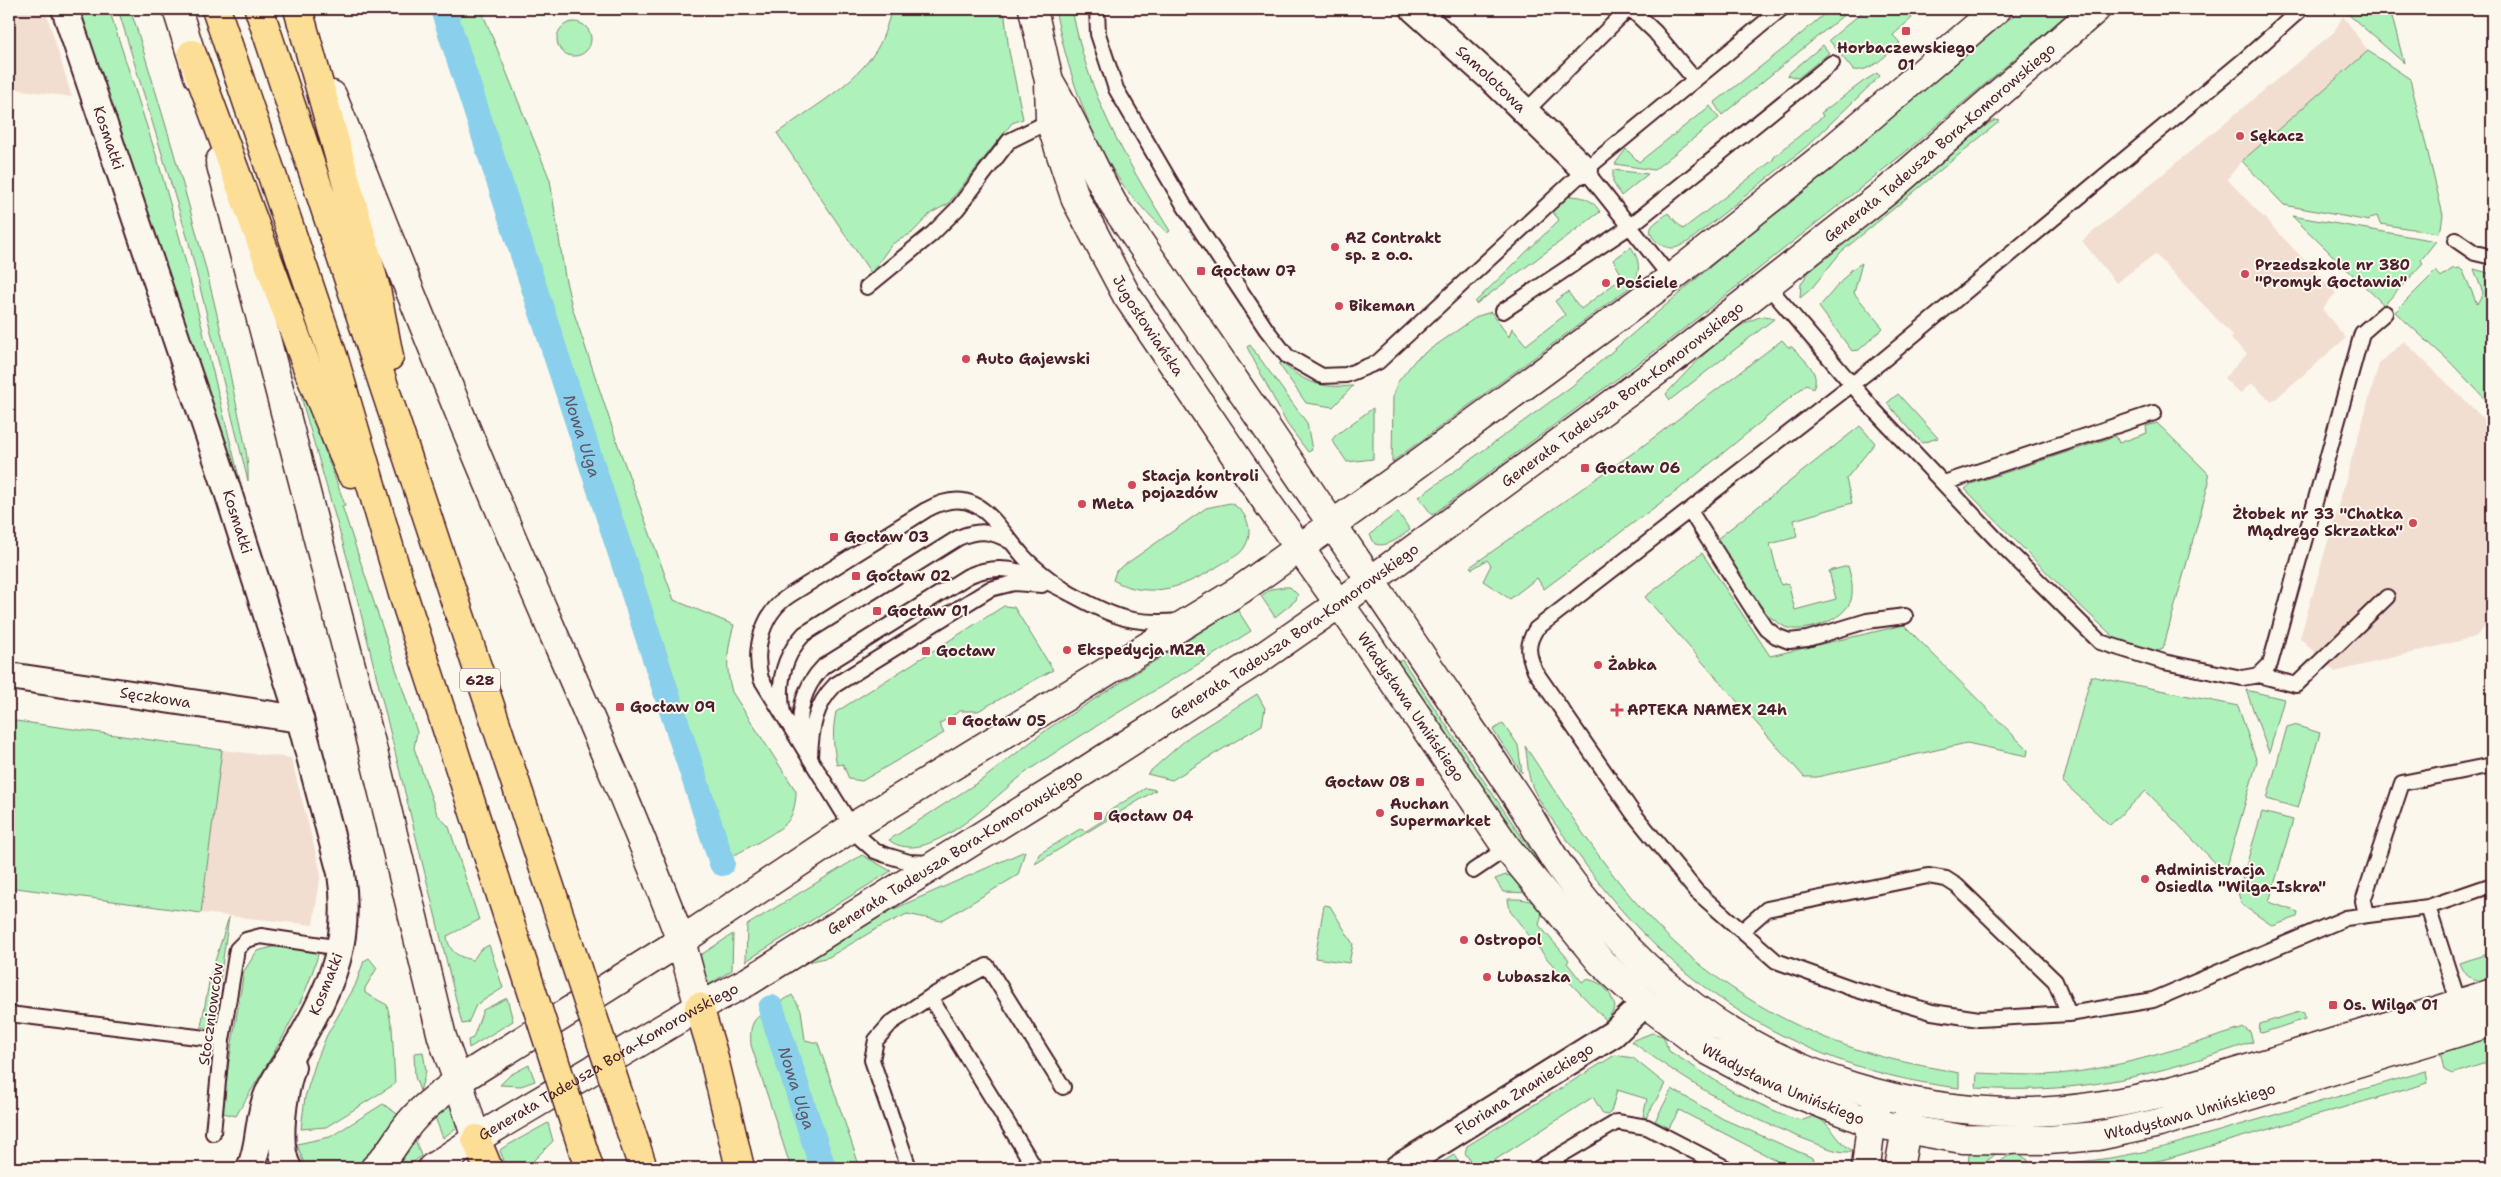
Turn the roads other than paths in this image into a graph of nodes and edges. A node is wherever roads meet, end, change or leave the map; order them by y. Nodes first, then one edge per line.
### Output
1 (65, 9) edge
2 (177, 9) edge
3 (216, 9) edge
4 (260, 9) edge
5 (298, 9) edge
6 (1033, 9) edge
7 (1097, 9) edge
8 (1414, 9) edge
9 (1629, 9) edge
10 (1781, 9) edge
11 (1997, 9) edge
12 (2096, 9) edge
13 (2300, 9) edge
14 (192, 54) junction
15 (1832, 63) dead end
16 (1695, 80) junction
17 (1525, 112) junction
18 (1060, 118) junction
19 (1585, 170) junction
20 (1629, 227) junction
21 (2456, 240) dead end
22 (2492, 257) edge
23 (1671, 278) junction
24 (1767, 285) junction
25 (867, 287) dead end
26 (1503, 311) dead end
27 (2385, 313) dead end
28 (1851, 385) junction
29 (2154, 413) dead end
30 (409, 464) junction
31 (1944, 483) junction
32 (1690, 511) junction
33 (1334, 523) junction
34 (1013, 545) junction
35 (1299, 548) junction
36 (1370, 581) junction
37 (1069, 592) junction
38 (402, 594) junction
39 (2387, 597) dead end
40 (1340, 603) junction
41 (1904, 616) dead end
42 (1191, 620) junction
43 (2259, 675) junction
44 (9, 676) edge
45 (300, 719) junction
46 (786, 724) junction
47 (808, 757) junction
48 (2492, 765) edge
49 (851, 828) junction
50 (1506, 848) junction
51 (935, 863) junction
52 (1473, 871) dead end
53 (2492, 885) edge
54 (2428, 907) junction
55 (2366, 914) junction
56 (1743, 930) junction
57 (681, 941) junction
58 (341, 948) junction
59 (2492, 993) edge
60 (930, 997) junction
61 (1645, 1003) junction
62 (2459, 1004) junction
63 (699, 1007) junction
64 (9, 1014) edge
65 (2069, 1014) junction
66 (2492, 1022) edge
67 (222, 1040) junction
68 (301, 1040) junction
69 (458, 1081) junction
70 (1063, 1087) dead end
71 (1879, 1095) junction
72 (1911, 1102) junction
73 (1871, 1123) junction
74 (1906, 1130) junction
75 (213, 1134) dead end
76 (476, 1139) junction
77 (250, 1168) edge
78 (288, 1168) edge
79 (375, 1168) edge
80 (432, 1168) edge
81 (488, 1168) edge
82 (589, 1168) edge
83 (644, 1168) edge
84 (740, 1168) edge
85 (909, 1168) edge
86 (1035, 1168) edge
87 (1398, 1168) edge
88 (1539, 1168) edge
89 (1726, 1168) edge
90 (1866, 1168) edge
91 (1899, 1168) edge

1 - 45 street, Kosmatki
2 - 14 street
3 - 38 main road
4 - 30 main road
5 - 30 main road
5 - 57 street
6 - 18 street, Jugosłowiańska
7 - 19 lane
8 - 17 street, Samolotowa
9 - 16 lane
9 - 17 lane, Samolotowa
10 - 16 lane
11 - 23 street
12 - 24 street, Generała Tadeusza Bora-Komorowskiego
13 - 28 lane
14 - 38 main road
14 - 69 street
15 - 20 lane
16 - 19 lane
17 - 19 street
18 - 25 lane
18 - 33 street, Jugosłowiańska
18 - 35 street, Jugosłowiańska
19 - 20 lane
20 - 23 lane
20 - 26 lane
21 - 22 lane
23 - 33 street
24 - 28 lane
24 - 36 street, Generała Tadeusza Bora-Komorowskiego
27 - 43 lane
28 - 31 lane
28 - 32 lane
29 - 31 lane
30 - 83 main road, 628, bridge
31 - 43 lane
32 - 41 lane
32 - 56 lane
33 - 35 street
33 - 36 street, Władysława Umińskiego
34 - 37 lane
34 - 46 lane
34 - 46 lane
35 - 40 street, Władysława Umińskiego
35 - 42 street
36 - 40 street, Generała Tadeusza Bora-Komorowskiego
36 - 71 street, Władysława Umińskiego
37 - 42 lane
37 - 47 lane
37 - 47 lane
38 - 82 main road, bridge
39 - 43 lane
40 - 50 street, Władysława Umińskiego
40 - 51 street, Generała Tadeusza Bora-Komorowskiego
42 - 49 street
44 - 45 street, Sęczkowa
45 - 58 street, Kosmatki
46 - 47 lane
47 - 49 lane
48 - 55 lane
49 - 51 lane
49 - 57 street
50 - 52 lane
50 - 61 street, Władysława Umińskiego
51 - 63 street, Generała Tadeusza Bora-Komorowskiego
53 - 54 lane
54 - 55 lane
54 - 62 lane
55 - 65 lane
56 - 65 lane
56 - 65 lane
57 - 63 street
57 - 69 street
58 - 67 lane, Stoczniowców
58 - 68 street, Kosmatki
59 - 62 street, Władysława Umińskiego
60 - 70 lane
60 - 85 lane
60 - 86 lane
61 - 73 street, Władysława Umińskiego
61 - 87 street, Floriana Znanieckiego
62 - 72 street, Władysława Umińskiego
63 - 76 street, Generała Tadeusza Bora-Komorowskiego
63 - 84 main road
64 - 67 lane
66 - 74 street, Władysława Umińskiego
67 - 75 lane, Stoczniowców
68 - 77 street, Kosmatki
68 - 78 street, Kosmatki
69 - 76 street
69 - 79 street
71 - 72 street, Władysława Umińskiego
71 - 73 street
72 - 74 street
73 - 74 street, Władysława Umińskiego
73 - 90 street
74 - 91 street
76 - 80 street, Generała Tadeusza Bora-Komorowskiego
76 - 81 main road
88 - 89 lane

